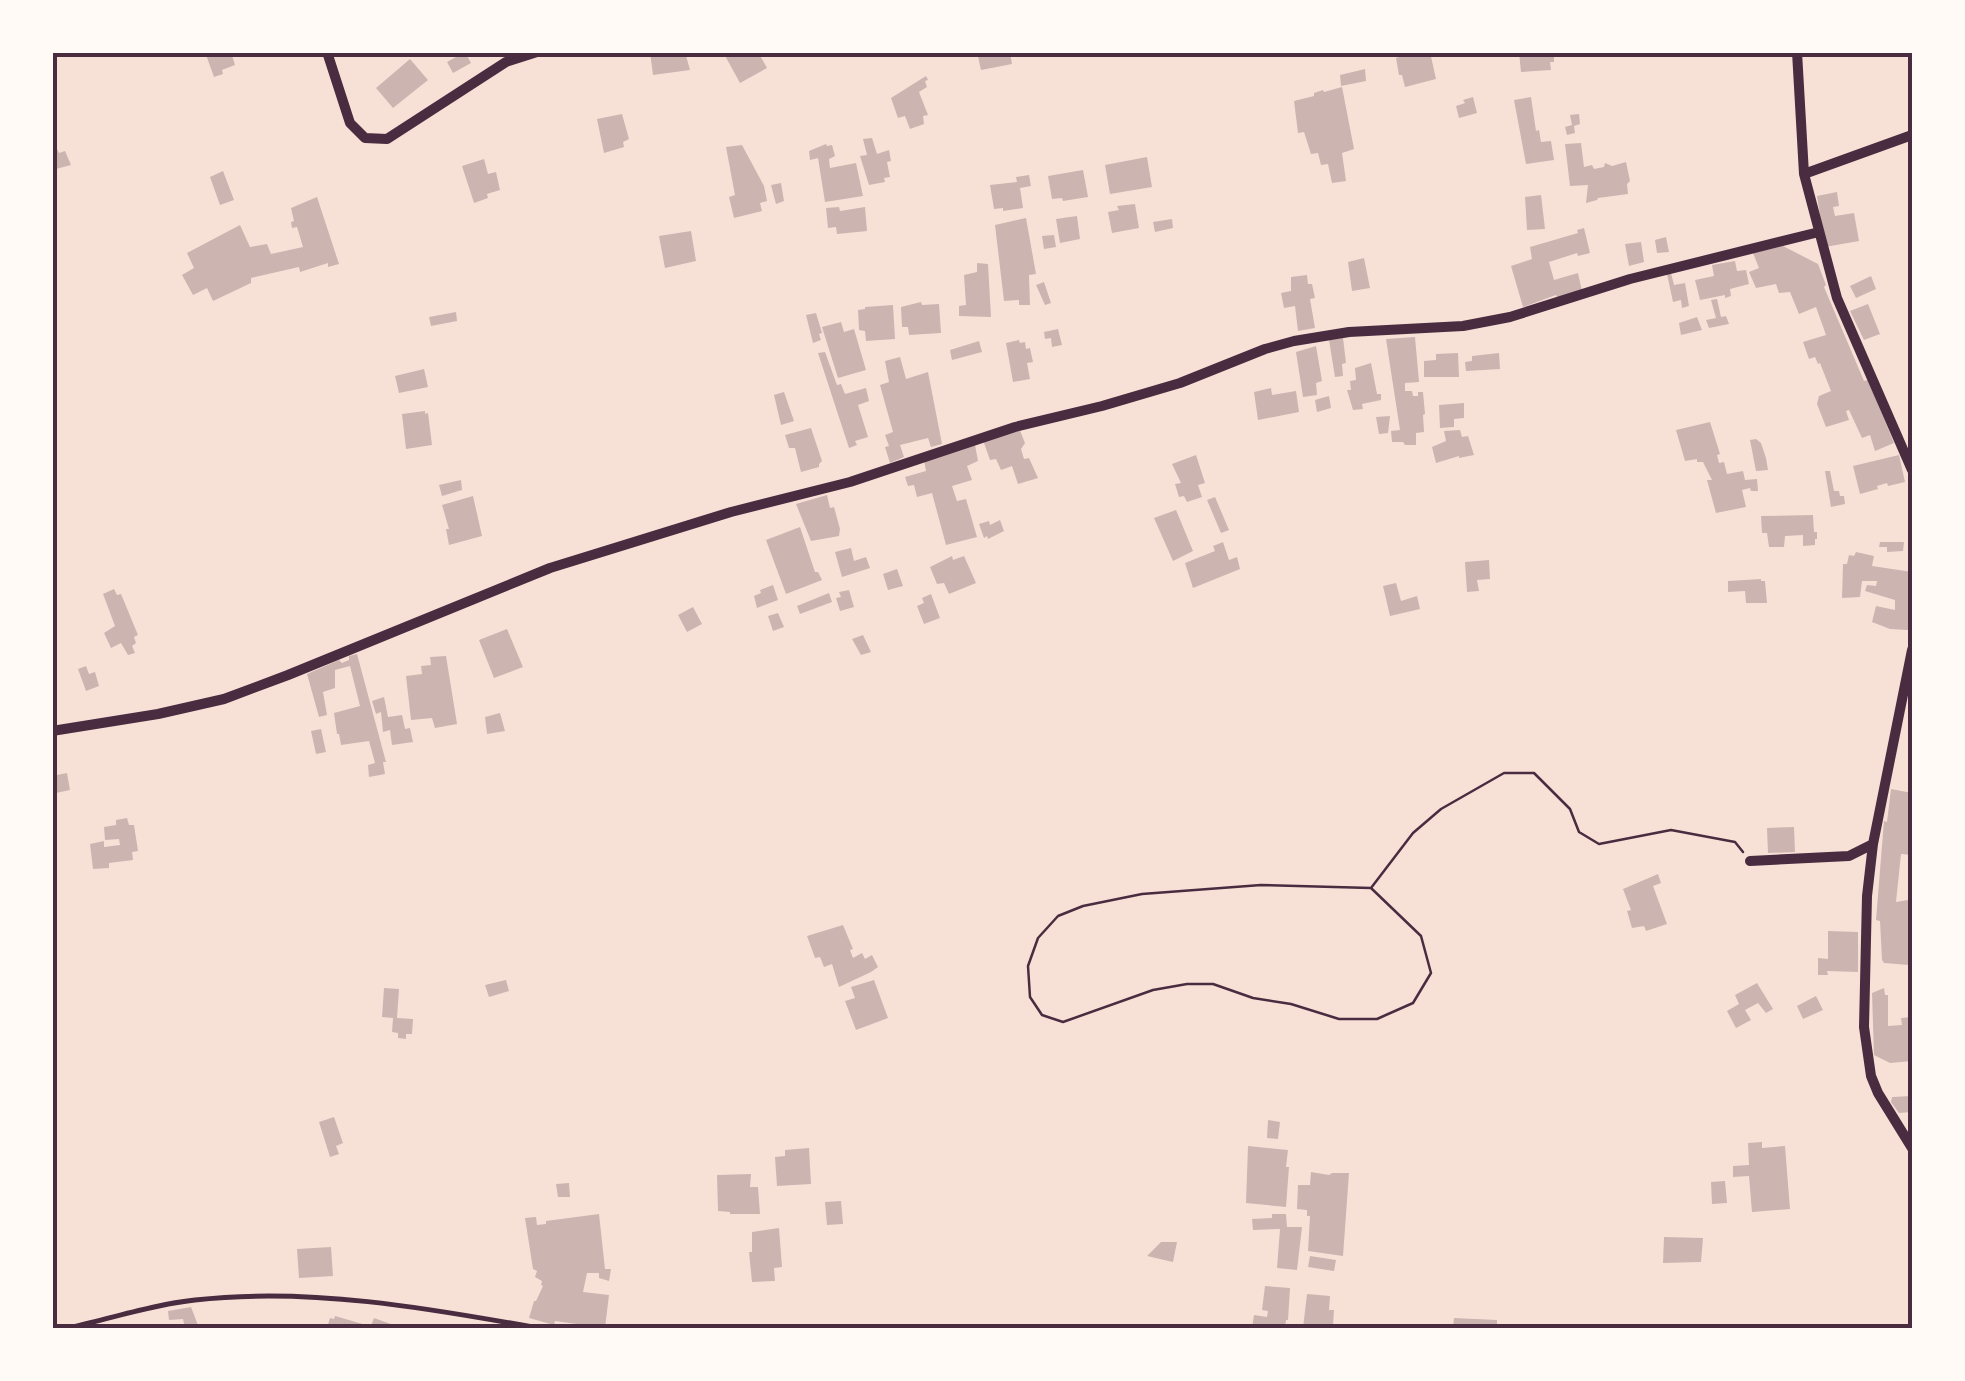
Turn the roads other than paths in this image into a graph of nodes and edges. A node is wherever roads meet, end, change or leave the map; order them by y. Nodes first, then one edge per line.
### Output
1 (327, 52) edge
2 (538, 52) edge
3 (1797, 52) edge
4 (1912, 135) edge
5 (1804, 174) junction
6 (1819, 232) junction
7 (1912, 470) edge
8 (1912, 650) edge
9 (52, 731) edge
10 (1873, 844) junction
11 (1750, 861) road end
12 (1912, 1148) edge
13 (68, 1328) edge
14 (538, 1328) edge

1 - 2 street
3 - 5 street
4 - 5 street
5 - 6 street
6 - 7 street
6 - 9 street
8 - 10 street
10 - 11 street
10 - 12 street
13 - 14 lane

